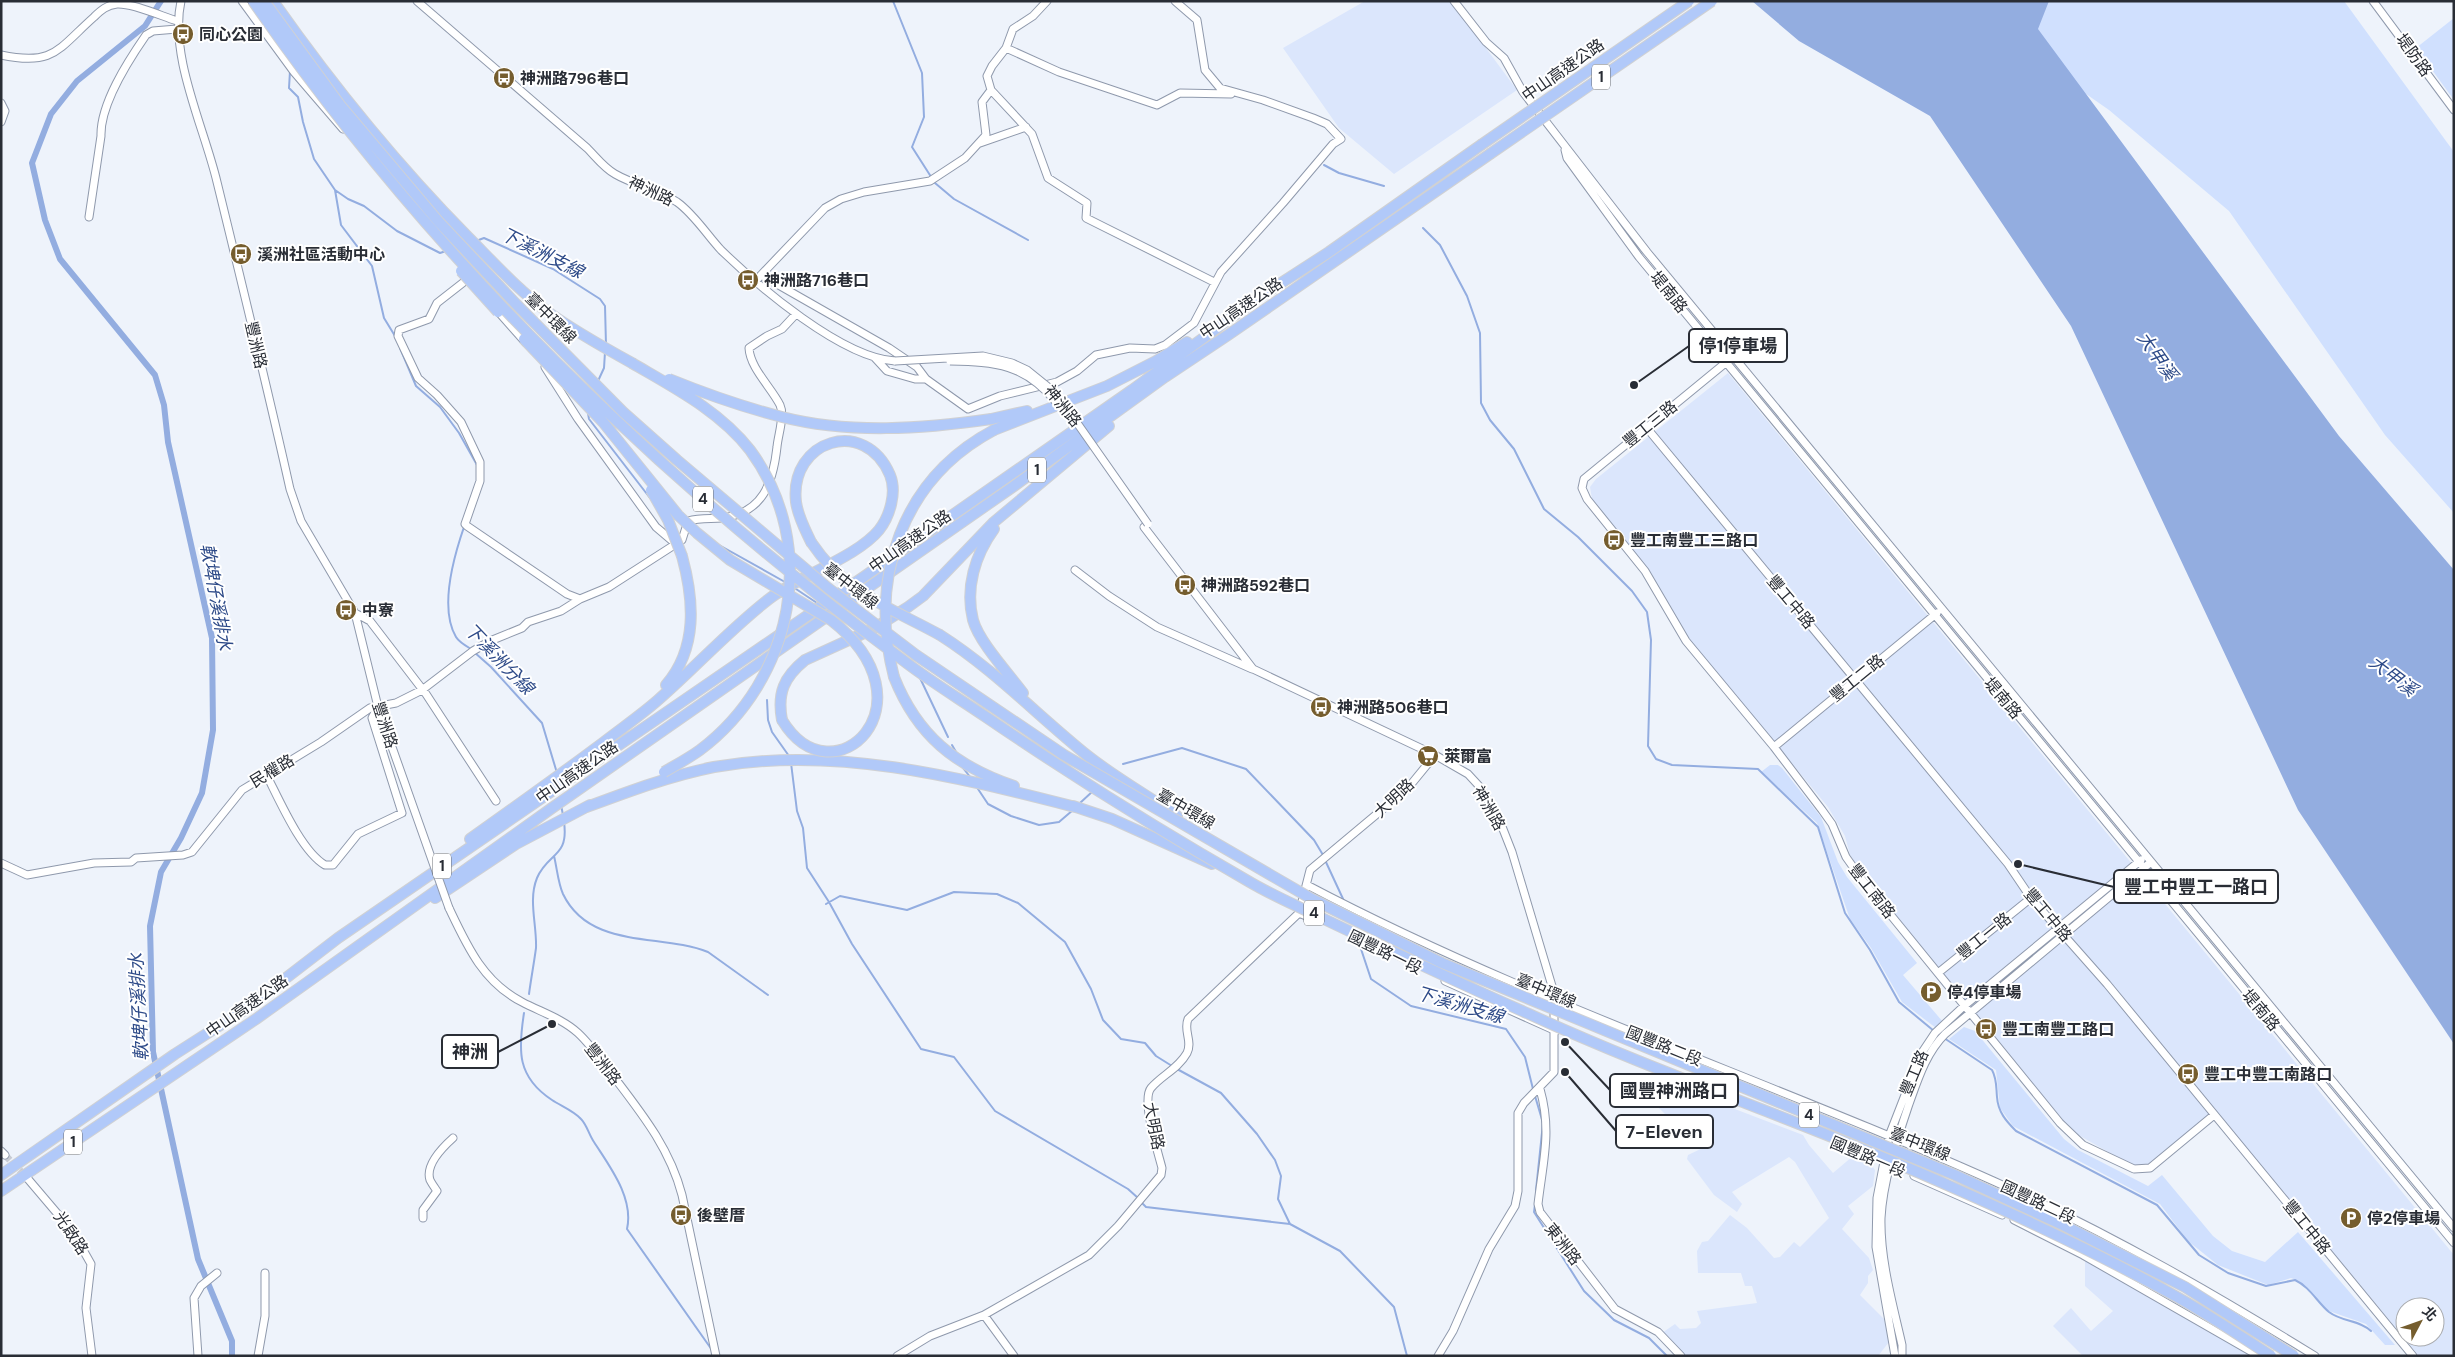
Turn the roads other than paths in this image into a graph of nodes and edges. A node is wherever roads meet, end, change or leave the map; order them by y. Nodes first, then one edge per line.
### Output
1 (181, 1) edge
2 (244, 1) edge
3 (253, 1) edge
4 (264, 1) edge
5 (274, 1) edge
6 (417, 1) edge
7 (1047, 1) edge
8 (1175, 1) edge
9 (1454, 1) edge
10 (1689, 1) edge
11 (1712, 1) edge
12 (2374, 1) edge
13 (130, 5) edge
14 (174, 23) junction
15 (1006, 48) junction
16 (1, 55) edge
17 (991, 90) junction
18 (1238, 94) junction
19 (1, 103) edge
20 (2454, 110) edge
21 (1, 122) edge
22 (1026, 127) junction
23 (980, 143) junction
24 (1563, 145) junction
25 (89, 217) dead end
26 (761, 275) junction
27 (469, 278) junction
28 (755, 282) junction
29 (1214, 282) junction
30 (1258, 298) junction
31 (796, 314) junction
32 (1733, 357) junction
33 (875, 358) junction
34 (632, 363) junction
35 (1726, 363) junction
36 (1165, 377) junction
37 (926, 379) junction
38 (1079, 398) junction
39 (1646, 427) junction
40 (623, 448) junction
41 (1587, 499) joint
42 (1013, 508) junction
43 (676, 544) junction
44 (1075, 570) dead end
45 (580, 599) junction
46 (1941, 609) junction
47 (355, 613) junction
48 (1934, 615) junction
49 (1253, 669) junction
50 (1854, 680) junction
51 (422, 690) junction
52 (378, 707) junction
53 (636, 718) junction
54 (1774, 747) junction
55 (1435, 755) junction
56 (1090, 757) junction
57 (266, 774) junction
58 (668, 774) junction
59 (567, 775) junction
60 (496, 801) dead end
61 (1079, 808) junction
62 (2148, 859) junction
63 (1, 863) edge
64 (2141, 865) junction
65 (1255, 867) junction
66 (1254, 884) junction
67 (1307, 885) junction
68 (2031, 898) junction
69 (1299, 913) junction
70 (2062, 931) junction
71 (366, 939) junction
72 (1938, 973) junction
73 (1554, 1000) junction
74 (1964, 1006) junction
75 (1970, 1013) junction
76 (1554, 1030) junction
77 (1940, 1033) junction
78 (1540, 1088) junction
79 (2214, 1115) junction
80 (1889, 1136) junction
81 (453, 1138) dead end
82 (1897, 1139) junction
83 (1882, 1162) junction
84 (1891, 1165) junction
85 (1, 1175) edge
86 (28, 1179) tunnel mouth
87 (1, 1191) edge
88 (423, 1218) dead end
89 (2454, 1228) edge
90 (2454, 1243) edge
91 (217, 1273) dead end
92 (265, 1273) dead end
93 (984, 1315) junction
94 (92, 1356) edge
95 (198, 1356) edge
96 (258, 1356) edge
97 (716, 1356) edge
98 (897, 1356) edge
99 (1014, 1356) edge
100 (1438, 1356) edge
101 (1680, 1356) edge
102 (1895, 1356) edge
103 (1902, 1356) edge
104 (2259, 1356) edge
105 (2271, 1356) edge
106 (2294, 1356) edge
107 (2315, 1356) edge
108 (2413, 1356) edge

1 - 14 street
2 - 27 street
2 - 40 highway, bridge
3 - 66 highway, 臺中環線 / 4, bridge
4 - 65 highway, 臺中環線 / 4, bridge
5 - 34 highway
6 - 28 street, 神洲路
7 - 15 street
8 - 18 street
9 - 24 street, 堤南路
10 - 30 highway, 中山高速公路 / 1, bridge
11 - 36 highway, 中山高速公路 / 1, bridge
12 - 20 street, 堤防路
13 - 14 street
13 - 16 street
14 - 25 street
14 - 47 street, 豐洲路
15 - 17 street
15 - 18 street
17 - 22 street
17 - 23 street
18 - 29 street
19 - 21 street
22 - 23 street
22 - 29 street
23 - 26 street
24 - 32 street, 堤南路
24 - 35 street, 堤南路
26 - 28 street
26 - 37 street
27 - 43 street
27 - 45 street
28 - 31 street, 神洲路
29 - 37 street
30 - 38 highway
30 - 59 highway, 中山高速公路 / 1
31 - 33 street, 神洲路
31 - 43 street
32 - 35 street, 豐工三路
32 - 46 street, 堤南路
33 - 37 street
33 - 49 street, 神洲路, bridge
34 - 38 highway, bridge
34 - 58 highway, bridge
35 - 39 street, 豐工三路
35 - 48 street, 堤南路
36 - 42 highway
36 - 71 highway, 中山高速公路 / 1
38 - 61 highway, bridge
39 - 41 street, 豐工三路
39 - 50 street, 豐工中路
40 - 42 highway, bridge
40 - 53 highway, bridge
41 - 54 street, 豐工南路
42 - 56 highway
43 - 45 street, 民權路
44 - 49 street
45 - 51 street, 民權路
46 - 48 street, 豐工二路
46 - 62 street, 堤南路
47 - 51 street
47 - 52 street, 豐洲路
48 - 50 street, 豐工二路
48 - 64 street, 堤南路
49 - 55 street, 神洲路
50 - 54 street, 豐工二路
50 - 68 street, 豐工中路
51 - 52 street, 民權路
51 - 60 street
52 - 57 street, 民權路
52 - 57 street
52 - 97 street, 豐洲路, bridge
53 - 56 highway, bridge
53 - 59 highway
54 - 72 street, 豐工南路
55 - 67 street, 大明路
55 - 73 street, 神洲路
56 - 65 highway, bridge
57 - 63 street, 民權路
58 - 61 highway
58 - 71 highway
59 - 85 highway, 中山高速公路 / 1
61 - 66 highway, bridge
62 - 64 street, 豐工路
62 - 89 street, 堤南路
64 - 70 street, 豐工路
64 - 90 street, 堤南路
65 - 106 highway, 臺中環線 / 4, bridge
66 - 105 highway, 臺中環線 / 4, bridge
67 - 69 street, 大明路
67 - 73 street, 國豐路二段
68 - 70 street, 豐工中路
68 - 72 street, 豐工一路
69 - 76 street, 國豐路一段
69 - 93 street, 大明路
70 - 74 street, 豐工路
70 - 75 street, 豐工路
70 - 79 street, 豐工中路
71 - 87 highway, 中山高速公路 / 1
72 - 74 street, 豐工南路
73 - 76 street, 神洲路
73 - 80 street, 國豐路二段
74 - 75 street, 豐工南路
74 - 77 street, 豐工路
75 - 77 street, 豐工路
75 - 79 street, 豐工南路
76 - 78 street, 神洲路
76 - 83 street, 國豐路一段
77 - 80 street, 豐工路
77 - 82 street, 豐工路
78 - 100 street, 神洲路
78 - 101 street, 東洲路
79 - 108 street, 豐工中路
80 - 82 street, 國豐路二段
80 - 83 street, 豐工路
81 - 88 street
82 - 84 street, 豐工路
82 - 107 street, 國豐路二段
83 - 84 street, 國豐路一段
83 - 102 street, 豐工路
84 - 103 street, 豐工路
84 - 104 street, 國豐路一段
86 - 94 street, 光啟路
91 - 95 street
92 - 96 street
93 - 98 street, 大明路
93 - 99 street

